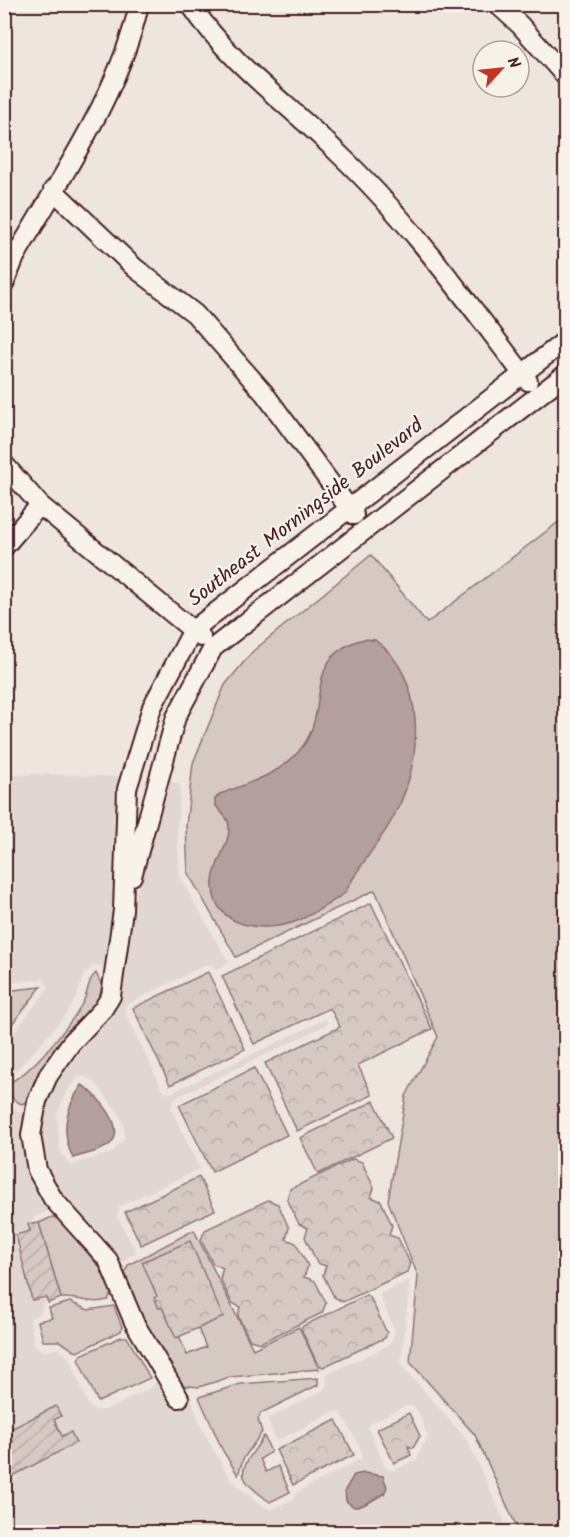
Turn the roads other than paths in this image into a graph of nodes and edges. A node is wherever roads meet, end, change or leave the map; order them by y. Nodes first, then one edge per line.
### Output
1 (139, 4) edge
2 (190, 4) edge
3 (497, 4) edge
4 (566, 78) edge
5 (53, 190) junction
6 (4, 284) edge
7 (566, 340) edge
8 (522, 374) junction
9 (566, 374) edge
10 (539, 395) junction
11 (4, 464) edge
12 (40, 505) junction
13 (348, 507) junction
14 (364, 528) junction
15 (4, 547) edge
16 (193, 630) junction
17 (213, 648) junction
18 (123, 910) junction
19 (179, 1398) dead end

1 - 5 street
2 - 8 street
3 - 4 street
5 - 6 street
5 - 13 street
7 - 8 street, Southeast Morningside Boulevard
8 - 10 street
8 - 13 street, Southeast Morningside Boulevard
9 - 10 street, Southeast Morningside Boulevard
10 - 14 street, Southeast Morningside Boulevard
11 - 12 street
12 - 15 street
12 - 16 street
13 - 14 street
13 - 16 street, Southeast Morningside Boulevard
14 - 17 street, Southeast Morningside Boulevard
16 - 17 street
16 - 18 street, Southeast Morningside Boulevard
17 - 18 street, Southeast Morningside Boulevard
18 - 19 street, Southeast Morningside Boulevard

